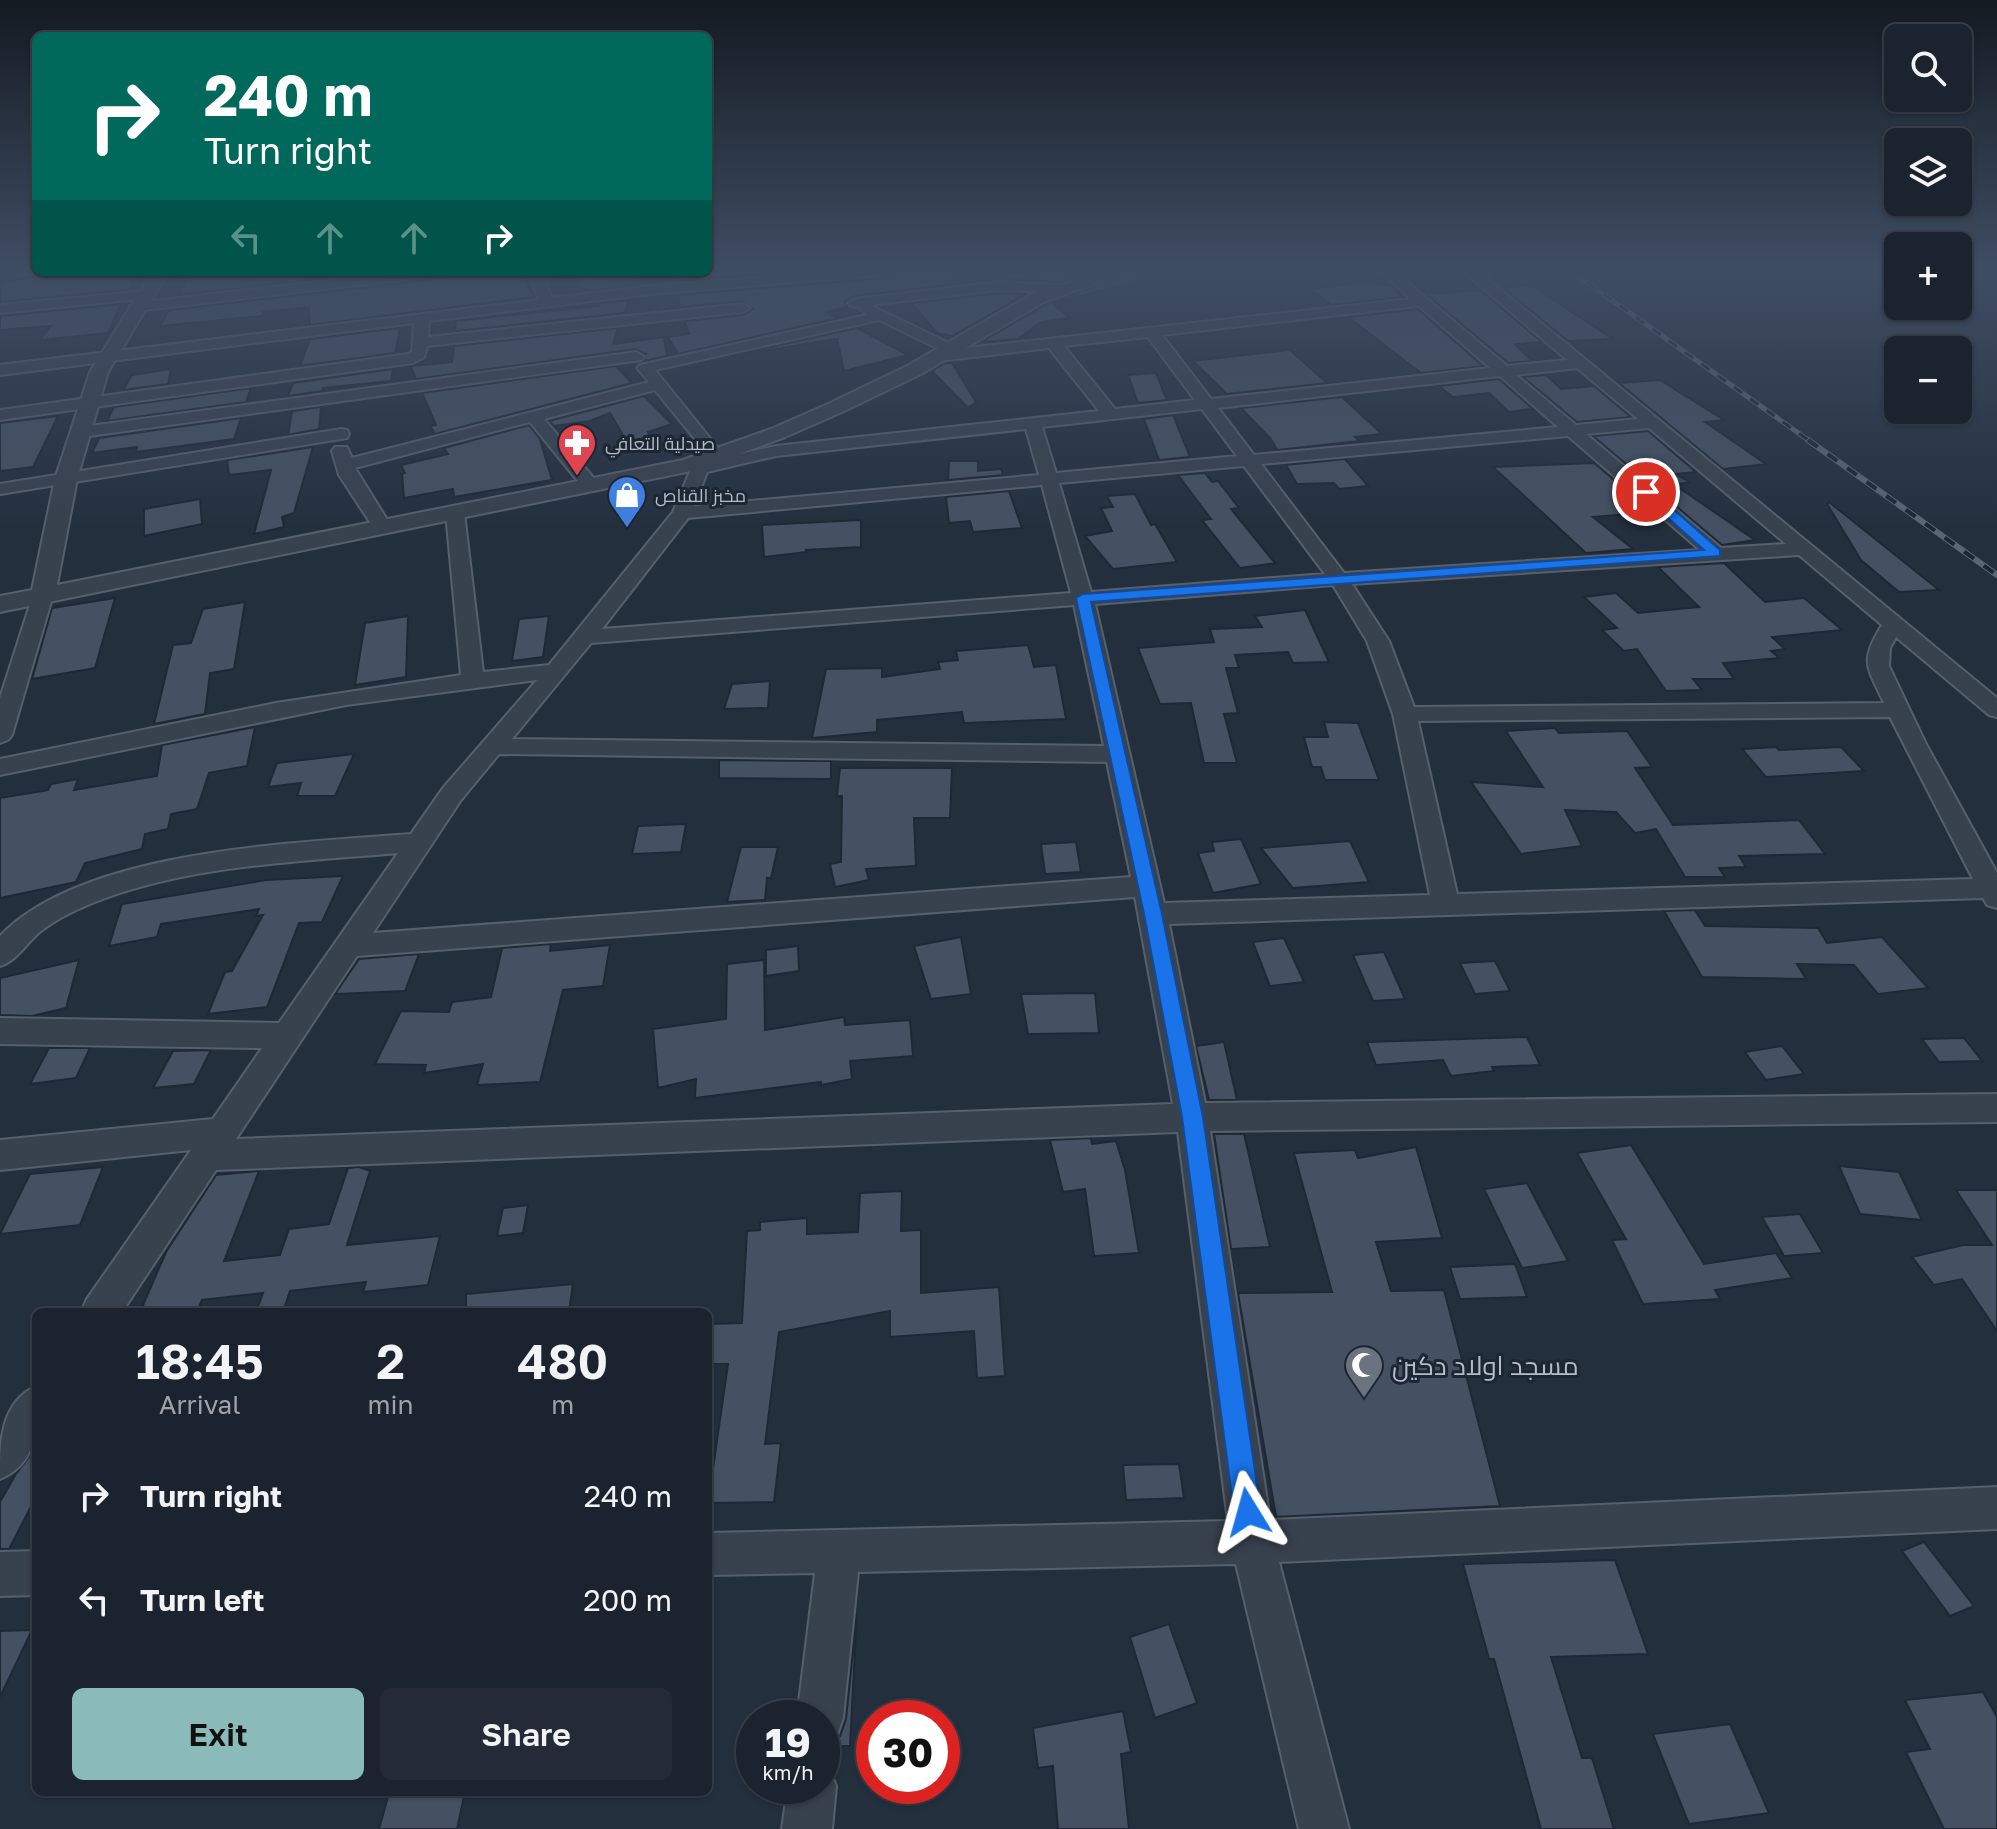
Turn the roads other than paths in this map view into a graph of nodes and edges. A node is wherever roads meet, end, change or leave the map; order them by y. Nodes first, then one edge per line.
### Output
1 (106, 356) edge
2 (117, 356) edge
3 (417, 356) edge
4 (571, 356) edge
5 (645, 356) edge
6 (936, 356) edge
7 (1064, 356) edge
8 (1170, 356) edge
9 (1484, 356) edge
10 (1572, 356) edge
11 (104, 359) junction
12 (1580, 363) junction
13 (0, 370) edge
14 (1500, 370) junction
15 (660, 384) junction
16 (341, 398) junction
17 (90, 401) junction
18 (1205, 404) junction
19 (0, 415) edge
20 (1112, 416) junction
21 (534, 417) junction
22 (1033, 423) junction
23 (1652, 423) junction
24 (1576, 430) junction
25 (82, 432) junction
26 (341, 434) junction
27 (1247, 459) junction
28 (706, 462) junction
29 (344, 465) junction
30 (66, 479) junction
31 (1051, 480) junction
32 (591, 486) junction
33 (0, 489) edge
34 (455, 513) junction
35 (682, 513) junction
36 (382, 526) junction
37 (1805, 549) junction
38 (1715, 553) junction
39 (1339, 579) junction
40 (43, 595) junction
41 (1083, 598) junction
42 (0, 604) edge
43 (1894, 624) junction
44 (585, 637) junction
45 (556, 671) junction
46 (473, 678) junction
47 (1898, 710) junction
48 (1997, 710) edge
49 (1405, 714) junction
50 (0, 735) edge
51 (491, 746) junction
52 (1117, 754) junction
53 (0, 767) edge
54 (420, 842) junction
55 (1995, 893) edge
56 (1150, 900) junction
57 (1446, 905) junction
58 (350, 946) junction
59 (0, 955) edge
60 (0, 1031) edge
61 (288, 1036) junction
62 (1997, 1108) edge
63 (1192, 1117) junction
64 (215, 1144) junction
65 (0, 1155) edge
66 (103, 1308) edge
67 (1997, 1508) edge
68 (1252, 1542) junction
69 (839, 1550) junction
70 (712, 1554) edge
71 (32, 1573) edge
72 (0, 1574) edge
73 (822, 1700) edge
74 (810, 1804) edge
75 (807, 1829) edge
76 (1324, 1829) edge

1 - 11 street
2 - 11 street
3 - 17 street
4 - 16 street
5 - 15 street
6 - 28 street
7 - 20 street
8 - 18 street
9 - 14 street
10 - 12 street
11 - 13 street
11 - 17 street
12 - 14 street
12 - 23 street
14 - 18 street
14 - 24 street
15 - 21 street
15 - 28 street
16 - 25 street
16 - 26 street
17 - 19 street
17 - 25 street
18 - 20 street
18 - 27 street
20 - 22 street
21 - 29 street
21 - 32 street
22 - 28 street
22 - 31 street
23 - 24 street
23 - 37 street
24 - 27 street
24 - 38 street
25 - 30 street
26 - 29 street
26 - 30 street
27 - 31 street
27 - 39 street
28 - 32 street
28 - 35 street
29 - 36 street
30 - 33 street
30 - 40 street
31 - 35 street
31 - 41 street
32 - 34 street
34 - 36 street
34 - 46 street
35 - 44 street
36 - 40 street
37 - 38 street
37 - 43 street
38 - 39 street
39 - 41 street
39 - 49 street
40 - 42 street
40 - 50 street
41 - 44 street
41 - 52 street
43 - 47 street
43 - 48 street
44 - 45 street
45 - 46 street
45 - 51 street
46 - 53 street
47 - 49 street
47 - 55 street
49 - 57 street
51 - 52 street
51 - 54 street
52 - 56 street
54 - 58 street
54 - 59 street
55 - 57 street
56 - 57 street
56 - 58 street
56 - 63 street
58 - 61 street
60 - 61 street
61 - 64 street
62 - 63 street
63 - 64 street
63 - 68 street
64 - 65 street
64 - 66 street
67 - 68 street
68 - 69 street
68 - 76 street
69 - 70 street
69 - 73 street
71 - 72 street
74 - 75 street

